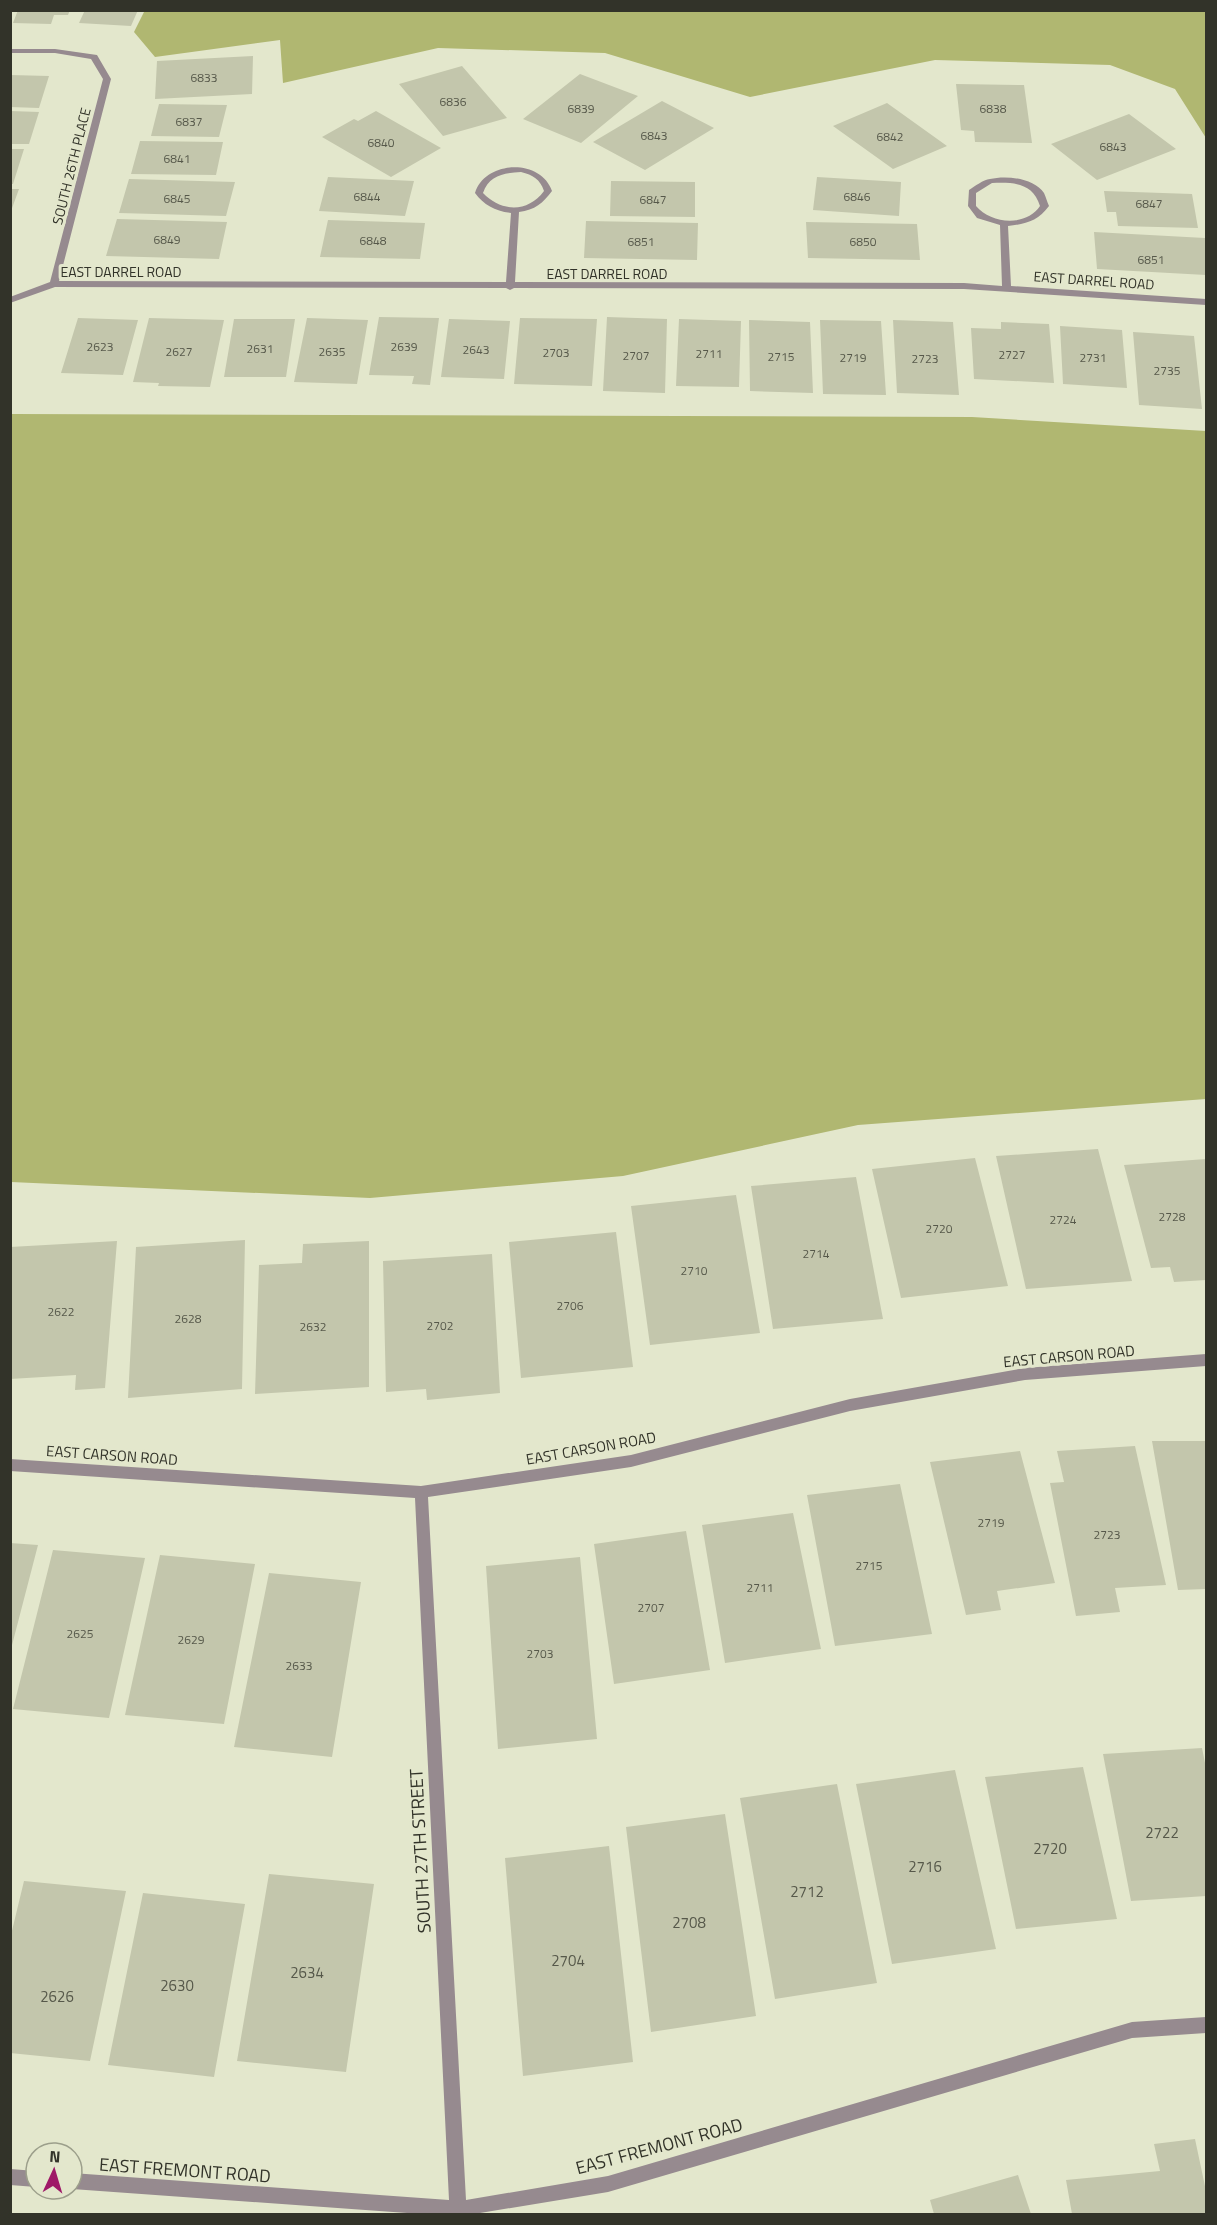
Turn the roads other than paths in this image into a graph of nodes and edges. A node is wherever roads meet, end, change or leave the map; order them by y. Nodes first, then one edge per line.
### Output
1 (10, 51) edge
2 (514, 210) junction
3 (1004, 224) junction
4 (54, 284) junction
5 (510, 287) junction
6 (1007, 289) junction
7 (10, 300) edge
8 (1206, 302) edge
9 (1206, 1360) edge
10 (10, 1465) edge
11 (422, 1492) junction
12 (1206, 2025) edge
13 (84, 2182) edge
14 (458, 2209) junction

1 - 4 street, SOUTH 26TH PLACE
2 - 2 street
2 - 5 street
3 - 3 street
3 - 6 street
4 - 5 street, EAST DARREL ROAD
4 - 7 street, EAST DARREL ROAD
5 - 6 street, EAST DARREL ROAD
6 - 8 street, EAST DARREL ROAD
9 - 11 street, EAST CARSON ROAD
10 - 11 street, EAST CARSON ROAD
11 - 14 street, SOUTH 27TH STREET
12 - 14 street, EAST FREMONT ROAD
13 - 14 street, EAST FREMONT ROAD

